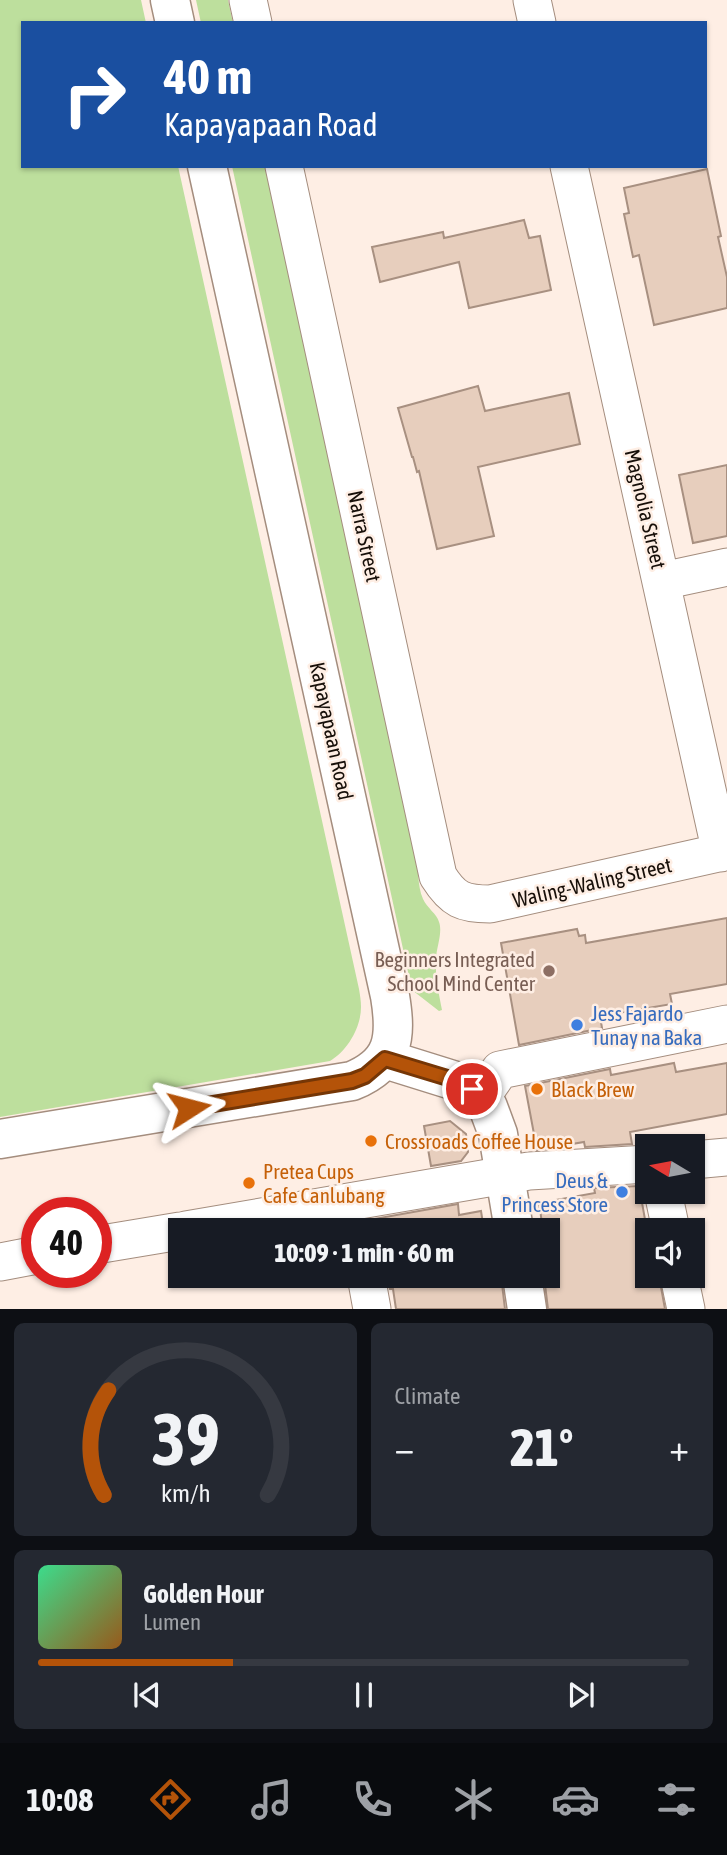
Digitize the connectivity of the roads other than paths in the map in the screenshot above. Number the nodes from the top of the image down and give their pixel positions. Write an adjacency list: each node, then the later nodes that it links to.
1 (170, 0): 4 (street)
2 (248, 0): 5 (street)
3 (532, 0): 6 (street)
4 (175, 21)
5 (253, 21)
6 (537, 21)
7 (207, 168): 15 (street, Kapayapaan Road)
8 (284, 168): 13 (street, Narra Street)
9 (569, 168): 11 (street, Magnolia Street)
10 (727, 567): 11 (street)
11 (662, 581): 12 (street, Magnolia Street)
12 (724, 852): 13 (street, Waling-Waling Street)
13 (458, 899)
14 (727, 1024): 16 (street)
15 (385, 1059): 16 (street); 17 (street)
16 (481, 1097): 21 (street)
17 (0, 1139)
18 (727, 1157): 19 (street)
19 (705, 1159)
20 (635, 1165): 21 (street)
21 (505, 1176): 22 (street); 24 (street)
22 (357, 1216): 23 (street)
23 (333, 1218)
24 (512, 1218)
25 (168, 1233): 26 (street)
26 (112, 1242)
27 (21, 1258): 28 (street)
28 (0, 1262)
29 (368, 1288): 32 (street)
30 (524, 1288): 33 (street)
31 (682, 1288): 34 (street)
32 (372, 1309)
33 (527, 1309)
34 (686, 1309)

